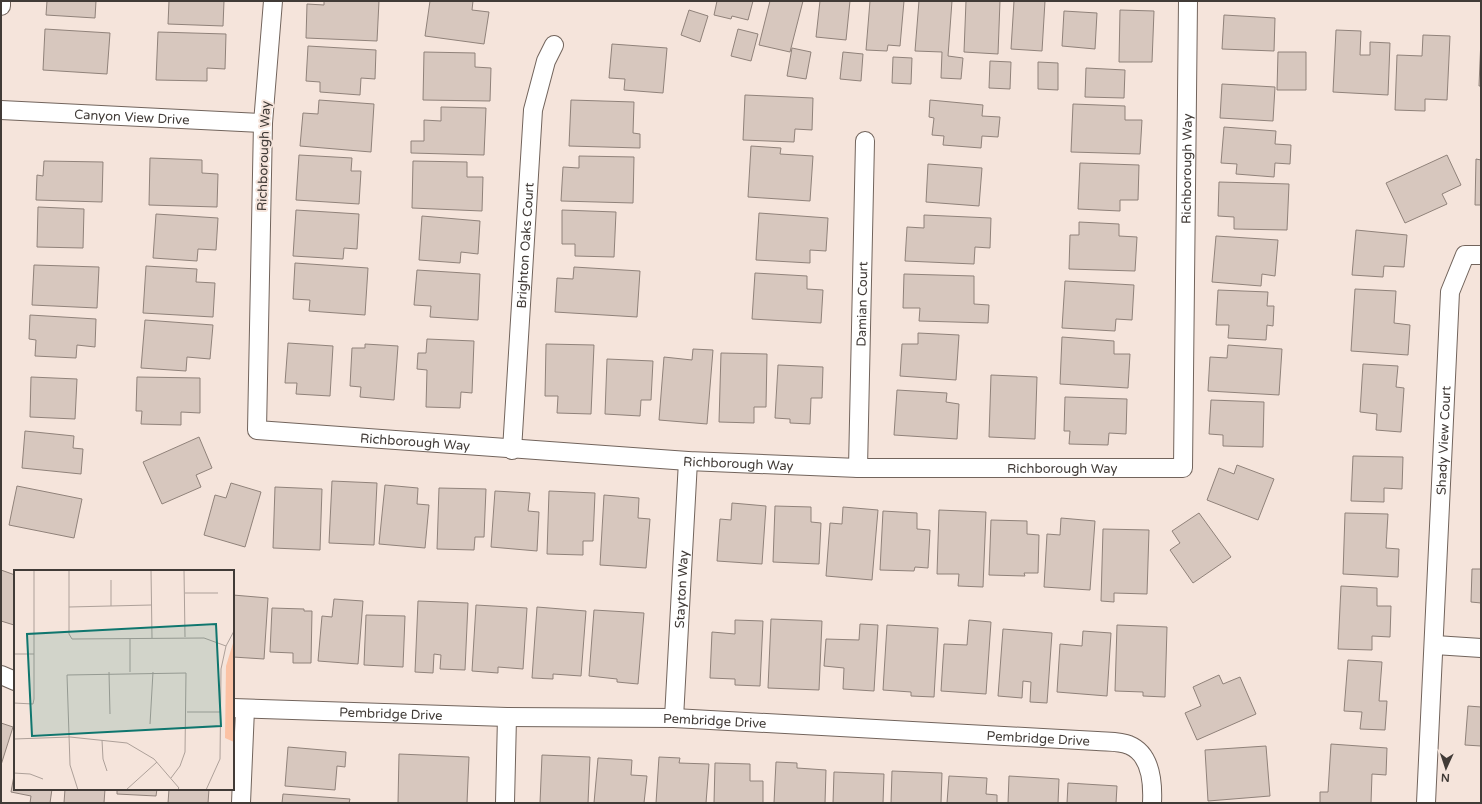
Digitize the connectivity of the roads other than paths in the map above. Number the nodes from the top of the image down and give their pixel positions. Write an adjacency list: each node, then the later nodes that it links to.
1 (1, 1): 4 (street)
2 (273, 1): 7 (street, Richborough Way)
3 (1188, 1): 12 (street, Richborough Way)
4 (1, 6)
5 (554, 45): 10 (street, Brighton Oaks Court)
6 (1, 110): 7 (street, Canyon View Drive)
7 (263, 123): 10 (street, Richborough Way)
8 (865, 141): 12 (street, Damian Court)
9 (1481, 255): 13 (street, Shady View Court)
10 (512, 450): 11 (street, Richborough Way)
11 (688, 461): 12 (street, Richborough Way); 19 (street, Stayton Way)
12 (858, 468)
13 (1435, 645): 14 (street); 23 (street)
14 (1481, 648)
15 (1, 675): 16 (street)
16 (14, 680)
17 (239, 708): 18 (street, Pembridge Drive); 20 (street)
18 (507, 717): 19 (street, Pembridge Drive); 21 (street)
19 (674, 718): 22 (street, Pembridge Drive)
20 (241, 803)
21 (505, 803)
22 (1152, 803)
23 (1426, 803)

